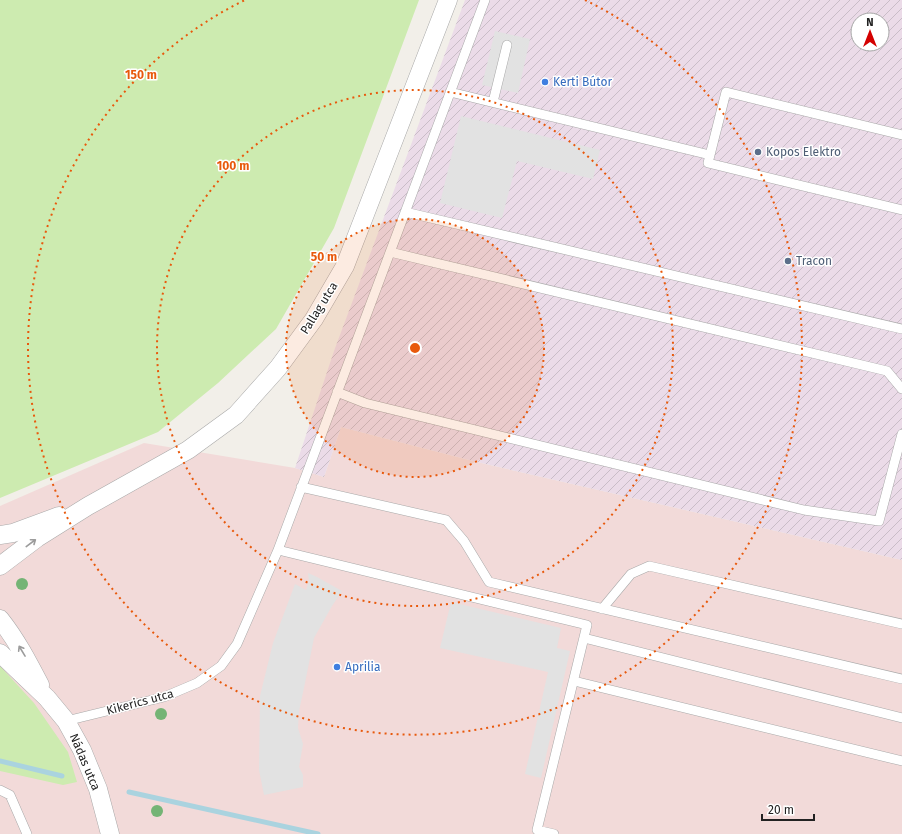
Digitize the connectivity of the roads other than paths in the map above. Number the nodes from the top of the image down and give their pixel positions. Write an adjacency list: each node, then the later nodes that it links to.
1 (448, 0): 16 (street, Pallag utca)
2 (485, 0): 4 (lane)
3 (507, 45): 5 (lane)
4 (450, 92): 5 (lane); 9 (lane)
5 (493, 102): 7 (lane)
6 (902, 135): 7 (lane)
7 (710, 155): 8 (lane)
8 (902, 210)
9 (405, 212): 10 (lane); 11 (lane)
10 (390, 252): 12 (lane); 13 (lane)
11 (902, 329)
12 (902, 389)
13 (337, 392): 14 (lane); 15 (lane)
14 (902, 434)
15 (301, 487): 18 (lane); 20 (lane)
16 (88, 506): 17 (street); 19 (street, one-way to 16)
17 (0, 535)
18 (278, 550): 23 (lane); 29 (lane, Kikerics utca)
19 (0, 566)
20 (602, 608): 22 (lane); 25 (lane)
21 (0, 619): 27 (street, Nádas utca, one-way to 21)
22 (902, 624)
23 (584, 638): 26 (lane); 28 (lane)
24 (0, 653): 27 (street, Nádas utca)
25 (902, 679)
26 (574, 681): 30 (lane); 34 (lane)
27 (46, 698): 29 (street, Nádas utca)
28 (902, 718)
29 (66, 721): 33 (street, Nádas utca)
30 (902, 761)
31 (0, 790): 32 (lane)
32 (26, 834)
33 (110, 834)
34 (554, 834)

